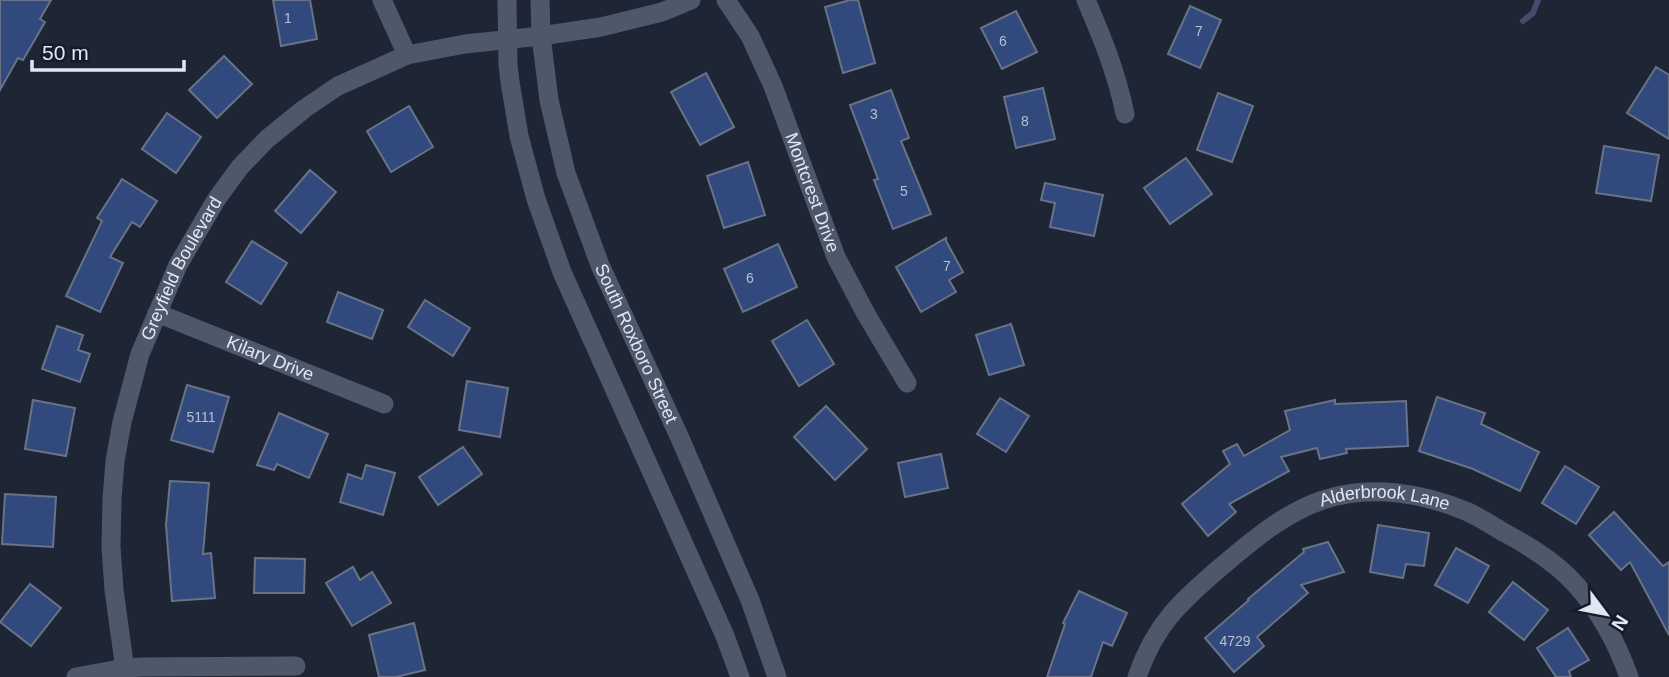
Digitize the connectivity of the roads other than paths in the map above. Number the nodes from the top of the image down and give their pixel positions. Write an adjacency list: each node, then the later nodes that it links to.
1 (382, 0): 9 (street)
2 (507, 0): 8 (street)
3 (540, 0): 7 (street, South Roxboro Street)
4 (691, 0): 7 (street, Greyfield Boulevard)
5 (726, 0): 12 (street, Montcrest Drive)
6 (1088, 0): 10 (street)
7 (541, 36): 8 (street, Greyfield Boulevard); 18 (street, South Roxboro Street)
8 (507, 40): 9 (street, Greyfield Boulevard); 17 (street)
9 (407, 55): 11 (street, Greyfield Boulevard)
10 (1125, 114)
11 (157, 313): 13 (street, Kilary Drive); 15 (street, Greyfield Boulevard)
12 (906, 383)
13 (384, 404)
14 (296, 666): 15 (street)
15 (126, 672): 16 (street)
16 (76, 677)
17 (740, 677)
18 (777, 677)
19 (1137, 677): 20 (street, Alderbrook Lane)
20 (1629, 677)

